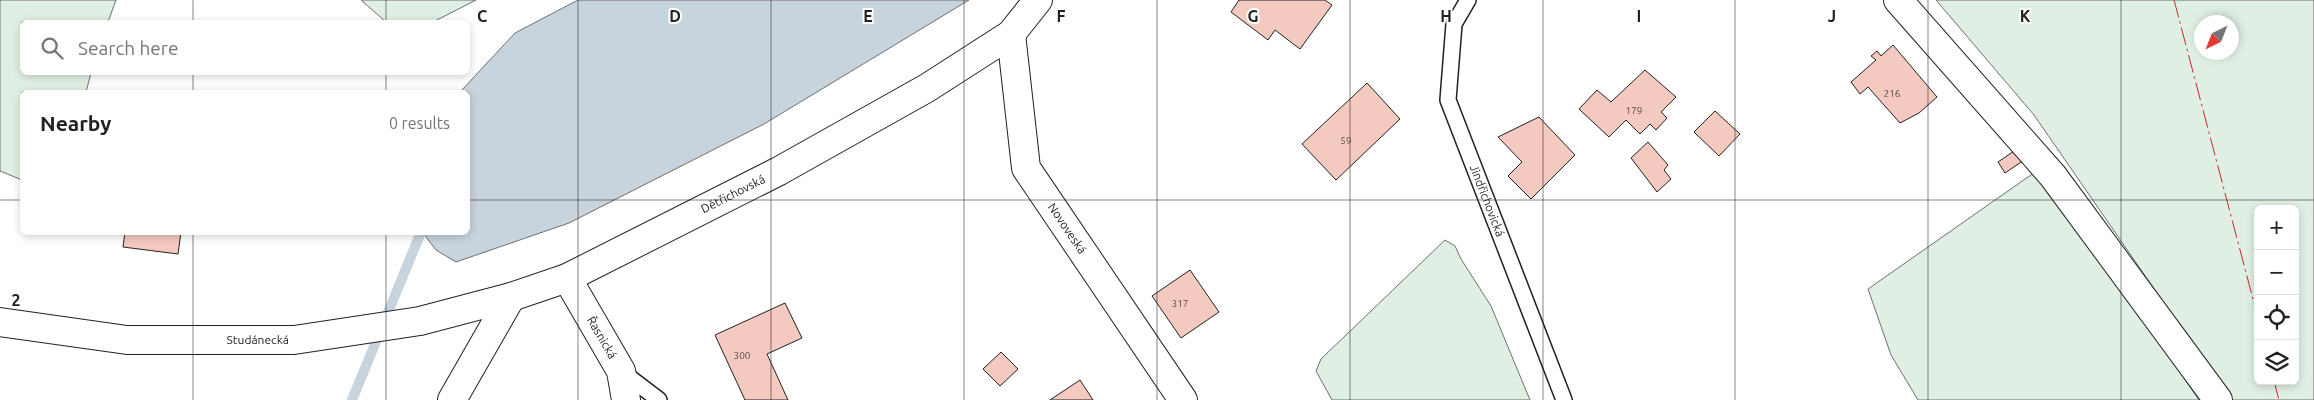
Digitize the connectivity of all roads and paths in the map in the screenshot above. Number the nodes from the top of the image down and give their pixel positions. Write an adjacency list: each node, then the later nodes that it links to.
1 (1038, 0): 4 (street, Dětřichovská)
2 (1468, 0): 13 (lane, Jindřichovická)
3 (1898, 0): 14 (street)
4 (1011, 34): 5 (street, Dětřichovská); 12 (street, Novoveská)
5 (567, 278): 6 (street, Dětřichovská); 8 (street, Řasnická)
6 (511, 297): 7 (street, Studánecká); 9 (street)
7 (0, 322)
8 (621, 371): 10 (street, Řasnická); 11 (lane)
9 (452, 400)
10 (626, 400)
11 (659, 400)
12 (1183, 400)
13 (1564, 400)
14 (2218, 400)

